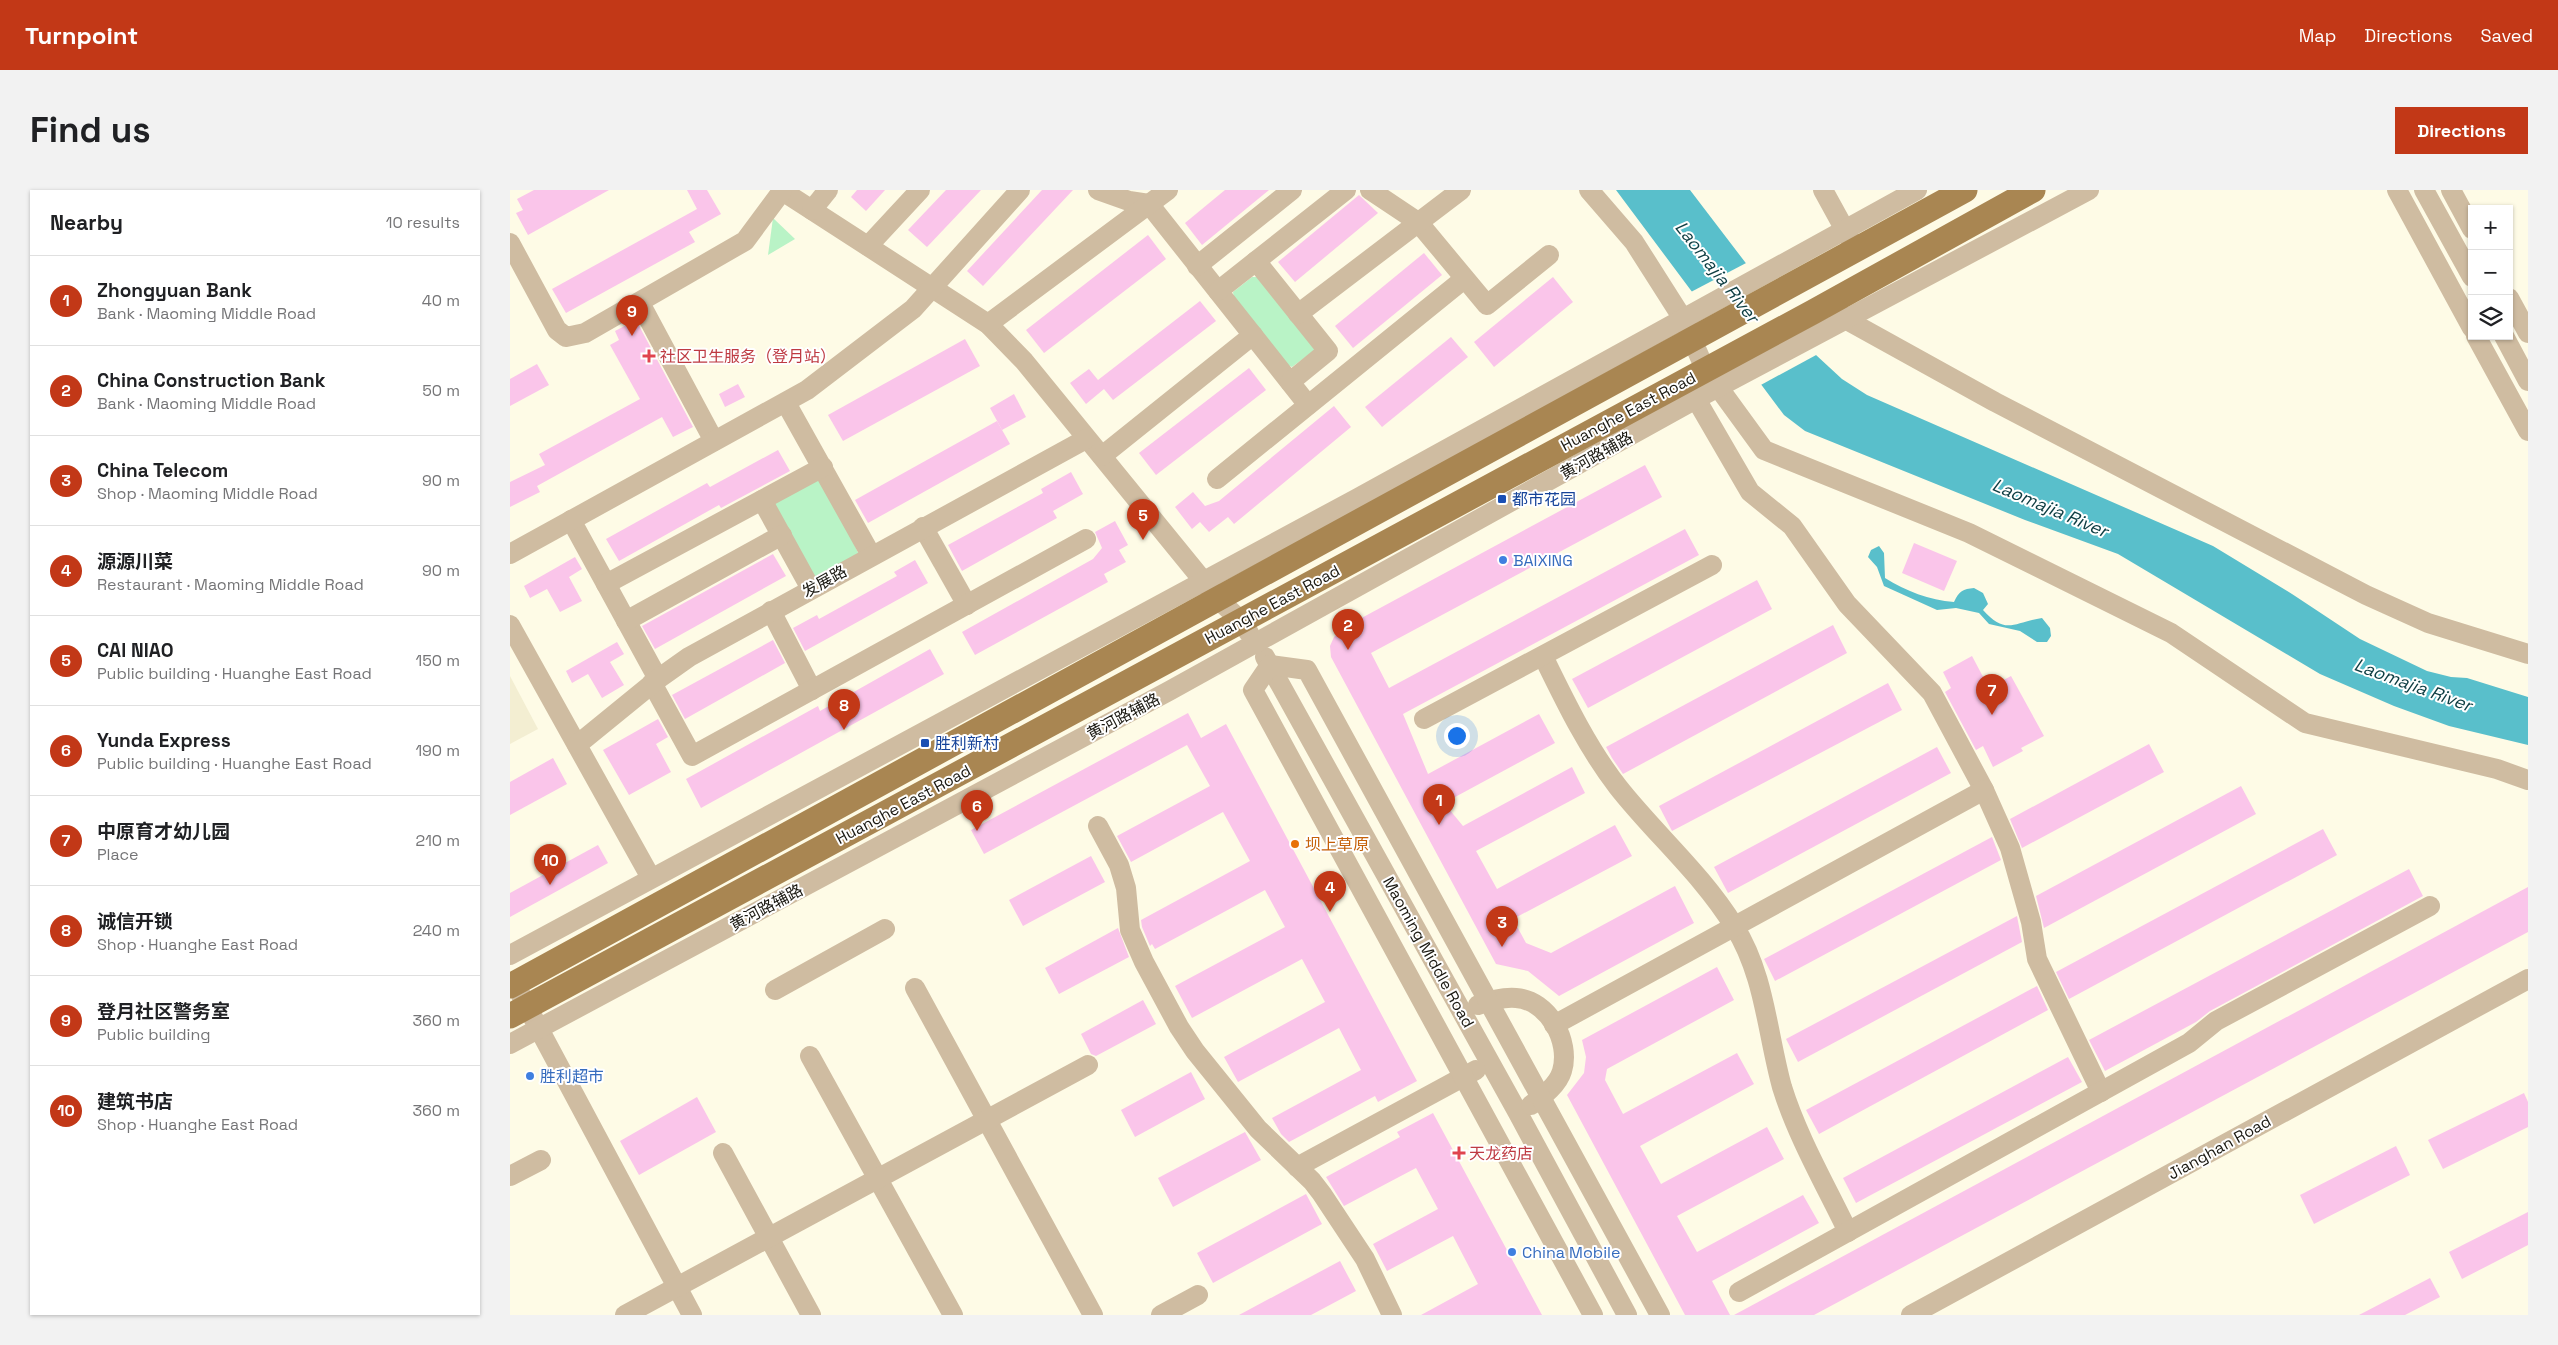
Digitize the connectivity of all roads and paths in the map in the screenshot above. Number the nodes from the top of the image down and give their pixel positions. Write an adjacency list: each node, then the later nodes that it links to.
1 (781, 190): 21 (street, Maoming Middle Road); 34 (street)
2 (828, 190): 21 (street)
3 (920, 190): 26 (street)
4 (1020, 190): 32 (street)
5 (1168, 190): 20 (street)
6 (1292, 190): 29 (street)
7 (1346, 190): 28 (street)
8 (1370, 190): 22 (street)
9 (1461, 190): 22 (street)
10 (1589, 190): 40 (street)
11 (1823, 190): 24 (street)
12 (1917, 190): 24 (street)
13 (1965, 190): 24 (main road, Huanghe East Road)
14 (2033, 190): 37 (main road, Huanghe East Road)
15 (2089, 190): 37 (street)
16 (2397, 190): 38 (street)
17 (2424, 190): 30 (street)
18 (2450, 190): 23 (street)
19 (1101, 191): 20 (street)
20 (1149, 204): 29 (street); 39 (street)
21 (812, 210): 26 (street, Maoming Middle Road)
22 (1418, 222): 31 (street); 36 (street)
23 (2468, 222)
24 (1850, 240): 40 (main road, Huanghe East Road)
25 (511, 246): 34 (street)
26 (868, 246): 32 (street, Maoming Middle Road)
27 (1549, 255): 31 (street)
28 (1256, 261): 33 (street); 36 (street)
29 (1197, 266): 33 (street)
30 (2468, 270)
31 (1464, 278): 50 (street)
32 (933, 287): 39 (street, Maoming Middle Road); 49 (street)
33 (1218, 291): 42 (street)
34 (640, 303): 53 (street)
35 (2513, 305): 41 (street)
36 (1298, 314): 47 (street)
37 (1827, 316): 45 (main road, Huanghe East Road); 74 (street)
38 (2468, 321)
39 (988, 324): 52 (street, Maoming Middle Road)
40 (1693, 326): 45 (street); 67 (main road, Huanghe East Road)
41 (2528, 333)
42 (1253, 335): 47 (street); 54 (street)
43 (2478, 340): 51 (street)
44 (2506, 340): 46 (street)
45 (1719, 374): 48 (street, 黄河路辅路); 71 (main road, Huanghe East Road); 81 (street)
46 (2528, 381)
47 (1290, 382): 50 (street)
48 (1696, 399): 73 (street, 黄河路辅路); 82 (street)
49 (786, 403): 53 (street); 55 (street)
50 (1308, 405): 56 (street)
51 (2528, 431)
52 (1086, 438): 54 (street, Maoming Middle Road); 59 (street, 发展路)
53 (714, 441): 58 (street)
54 (1102, 456): 67 (street, Maoming Middle Road)
55 (823, 468): 57 (street); 63 (street)
56 (1217, 479)
57 (762, 500): 60 (street); 65 (street)
58 (571, 520): 62 (street); 65 (street)
59 (923, 527): 63 (street, 发展路); 68 (street)
60 (782, 535): 66 (street); 70 (street)
61 (1086, 539): 68 (street)
62 (510, 554)
63 (871, 556): 66 (street, 发展路)
64 (1712, 565): 75 (street)
65 (606, 584): 70 (street)
66 (811, 589): 69 (street, 发展路)
67 (1211, 590): 71 (street, Maoming Middle Road); 84 (street); 90 (main road, Huanghe East Road)
68 (967, 605): 78 (street)
69 (771, 611): 77 (street, 发展路); 78 (street)
70 (626, 621): 77 (street)
71 (1241, 621): 73 (street, Maoming Middle Road); 94 (main road, Huanghe East Road)
72 (510, 625): 80 (street)
73 (1256, 644): 76 (street, Maoming Middle Road); 97 (street, 黄河路辅路)
74 (2528, 654)
75 (1543, 656): 79 (street); 86 (street)
76 (1270, 664): 93 (street); 95 (street, Maoming Middle Road); 102 (street)
77 (655, 681): 78 (street); 80 (street, 发展路)
78 (812, 690)
79 (1424, 719)
80 (577, 746): 84 (street)
81 (2528, 780)
82 (1984, 790): 86 (street); 103 (street)
83 (1098, 826): 109 (street)
84 (651, 878): 88 (street)
85 (2430, 906): 103 (street)
86 (1734, 926): 96 (street); 112 (street)
87 (885, 929): 92 (street)
88 (510, 955)
89 (2528, 979): 127 (street, Jianghan Road)
90 (513, 985): 94 (street)
91 (915, 988): 106 (street)
92 (775, 990)
93 (1489, 1002): 95 (street); 96 (street); 104 (street)
94 (519, 1011): 97 (street)
95 (1462, 1011): 100 (street, Maoming Middle Road)
96 (1554, 1025): 104 (street)
97 (539, 1028): 98 (street, 黄河路辅路); 114 (street)
98 (510, 1044)
99 (810, 1056): 111 (street)
100 (1490, 1062): 102 (street); 105 (street, Maoming Middle Road)
101 (1088, 1065): 106 (street)
102 (1463, 1076): 109 (street); 124 (street)
103 (2101, 1092): 112 (street)
104 (1541, 1098): 105 (street); 126 (street)
105 (1518, 1113): 125 (street, Maoming Middle Road)
106 (987, 1120): 111 (street); 121 (street)
107 (723, 1153): 113 (street)
108 (541, 1160): 110 (street)
109 (1297, 1167): 123 (street)
110 (510, 1176)
111 (878, 1179): 113 (street); 120 (street)
112 (1848, 1232): 115 (street)
113 (769, 1238): 114 (street); 119 (street)
114 (678, 1287): 117 (street); 118 (street)
115 (1739, 1292)
116 (1198, 1295): 122 (street)
117 (625, 1315)
118 (692, 1315)
119 (811, 1315)
120 (953, 1315)
121 (1093, 1315)
122 (1160, 1315)
123 (1392, 1315)
124 (1593, 1315)
125 (1627, 1315)
126 (1660, 1315)
127 (1911, 1315)

